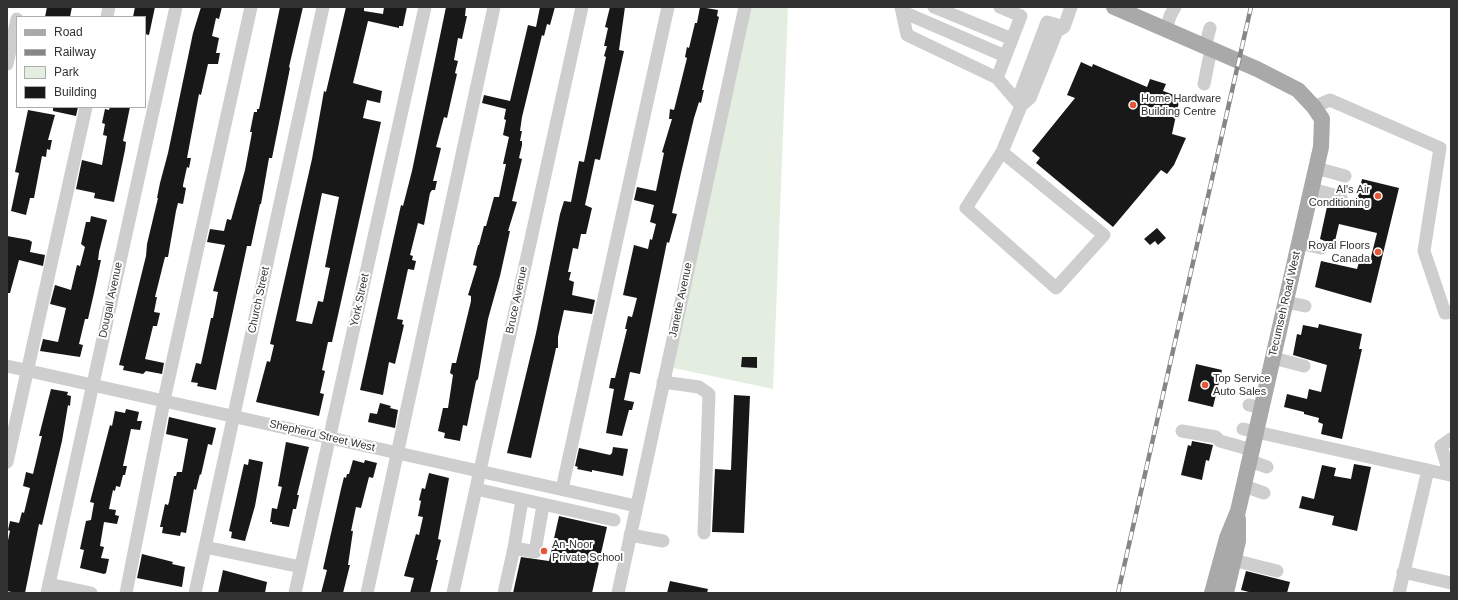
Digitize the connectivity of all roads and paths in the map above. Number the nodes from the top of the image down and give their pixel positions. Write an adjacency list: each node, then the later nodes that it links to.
1 (176, 7): 43 (street, Dougall Avenue)
2 (251, 7): 44 (street)
3 (323, 7): 45 (street, Church Street)
4 (425, 7): 48 (street, York Street)
5 (494, 7): 50 (street)
6 (582, 7): 55 (street, Bruce Avenue)
7 (668, 7): 58 (street)
8 (745, 7): 42 (street, Janette Avenue)
9 (934, 7): 19 (street)
10 (1000, 7): 19 (street)
11 (1071, 7): 25 (street)
12 (1114, 7): 15 (main road, Tecumseh Road West)
13 (1175, 7): 18 (street)
14 (902, 10): 21 (street); 23 (street)
15 (1141, 13): 18 (main road, Tecumseh Road West)
16 (16, 23): 22 (street)
17 (1210, 28): 20 (street)
18 (1166, 30): 20 (main road, Tecumseh Road West)
19 (1012, 39): 21 (street)
20 (1208, 48): 24 (street); 26 (main road, Tecumseh Road West)
21 (1005, 56): 23 (street)
22 (7, 64)
23 (997, 78): 25 (street)
24 (1204, 84)
25 (1021, 106): 28 (street)
26 (1314, 107): 29 (main road, Tecumseh Road West); 37 (street)
27 (86, 108): 41 (street)
28 (1002, 152): 28 (street)
29 (1316, 168): 30 (street); 31 (main road, Tecumseh Road West)
30 (1345, 176)
31 (1312, 189): 32 (street); 33 (main road, Tecumseh Road West)
32 (1341, 197)
33 (1299, 243): 34 (street); 35 (main road, Tecumseh Road West)
34 (1320, 248)
35 (1286, 302): 36 (street); 38 (main road, Tecumseh Road West)
36 (1304, 306)
37 (1451, 312)
38 (1273, 358): 40 (street); 46 (main road, Tecumseh Road West)
39 (7, 366): 41 (street, Shepherd Street West)
40 (1304, 366)
41 (27, 370): 43 (street, Shepherd Street West); 52 (street)
42 (663, 382): 62 (street, Janette Avenue); 65 (street)
43 (93, 385): 44 (street, Shepherd Street West); 75 (street, Dougall Avenue)
44 (164, 401): 45 (street, Shepherd Street West); 77 (street)
45 (234, 417): 48 (street, Shepherd Street West); 68 (street, Church Street)
46 (1250, 429): 51 (main road, Tecumseh Road West); 54 (street)
47 (1182, 432): 51 (street)
48 (329, 438): 50 (street, Shepherd Street West); 71 (street, York Street)
49 (1451, 439): 54 (street)
50 (398, 453): 55 (street, Shepherd Street West); 80 (street)
51 (1251, 455): 53 (street); 56 (main road, Tecumseh Road West)
52 (7, 462)
53 (1267, 467)
54 (1428, 470): 73 (street)
55 (480, 471): 57 (street, Bruce Avenue); 58 (street, Shepherd Street West)
56 (1244, 486): 59 (street); 63 (main road, Tecumseh Road West)
57 (476, 489): 60 (street); 81 (street, Bruce Avenue)
58 (560, 489): 61 (street); 62 (street, Shepherd Street West)
59 (1264, 493)
60 (522, 500): 61 (street); 69 (street)
61 (549, 506): 64 (street); 69 (street)
62 (636, 506): 66 (street, Janette Avenue)
63 (1238, 511): 70 (main road, Tecumseh Road West); 84 (main road, Tecumseh Road West)
64 (614, 520)
65 (704, 533)
66 (630, 535): 67 (street); 83 (street, Janette Avenue)
67 (663, 541)
68 (205, 547): 71 (street); 78 (street, Church Street)
69 (514, 548): 82 (street)
70 (1233, 560): 72 (street); 85 (main road, Tecumseh Road West)
71 (301, 567): 79 (street, York Street)
72 (1276, 572)
73 (1403, 572): 74 (street); 86 (street)
74 (1451, 583)
75 (48, 588): 76 (street)
76 (91, 593)
77 (126, 593)
78 (195, 593)
79 (295, 593)
80 (367, 593)
81 (453, 593)
82 (504, 593)
83 (618, 593)
84 (1212, 593)
85 (1226, 593)
86 (1399, 593)

